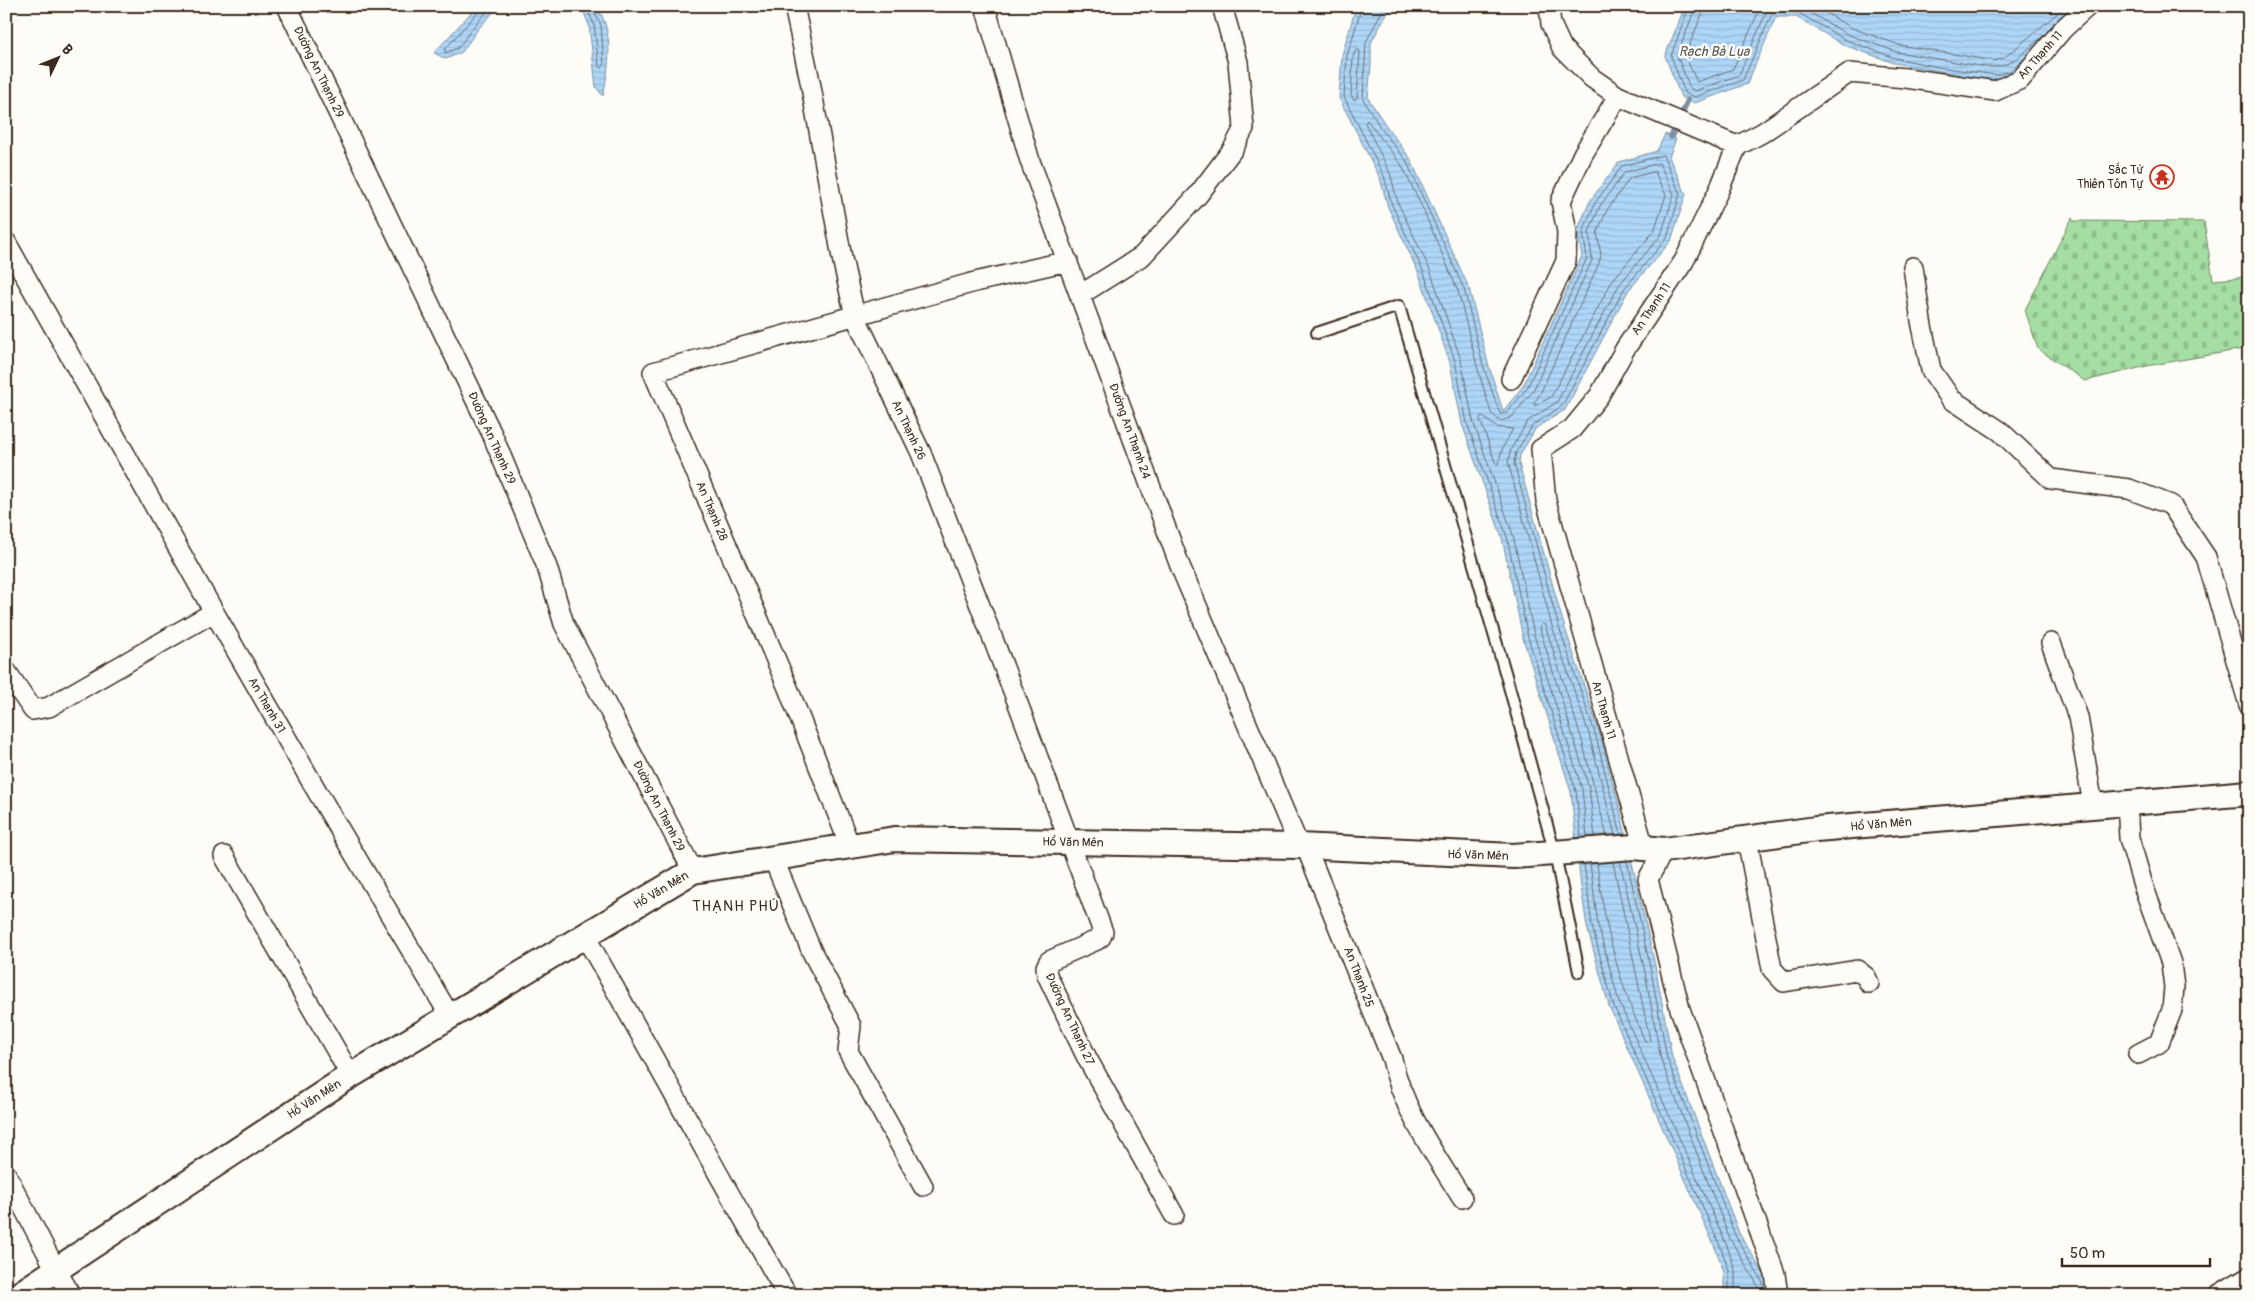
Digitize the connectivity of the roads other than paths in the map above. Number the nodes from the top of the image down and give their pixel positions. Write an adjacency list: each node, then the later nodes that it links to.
1 (287, 6): 31 (street, Đường An Thạnh 29)
2 (794, 6): 13 (street, An Thạnh 26)
3 (985, 6): 10 (street, Đường An Thạnh 24)
4 (1549, 6): 7 (street)
5 (2088, 6): 8 (street, An Thạnh 11)
6 (1226, 8): 12 (street)
7 (1618, 96): 8 (street); 15 (street)
8 (1737, 146): 27 (street, An Thạnh 11)
9 (6, 242): 16 (street, An Thạnh 31)
10 (1068, 261): 12 (street, Đường An Thạnh 24); 13 (street)
11 (1913, 267): 19 (street)
12 (1080, 295): 26 (street, Đường An Thạnh 24)
13 (855, 316): 24 (street, An Thạnh 26); 25 (street, An Thạnh 28)
14 (1317, 334): 28 (lane)
15 (1511, 379)
16 (214, 612): 18 (street); 35 (street, An Thạnh 31)
17 (2051, 643): 22 (street)
18 (6, 671)
19 (2249, 705)
20 (2249, 793): 21 (street, Hồ Văn Mên)
21 (2127, 803): 22 (street, Hồ Văn Mên); 36 (street)
22 (2093, 805): 23 (street, Hồ Văn Mên)
23 (1747, 839): 27 (street, Hồ Văn Mên); 34 (street)
24 (1070, 842): 25 (street, Hồ Văn Mên); 26 (street, Hồ Văn Mên); 41 (street, Đường An Thạnh 27)
25 (850, 846): 30 (street, Hồ Văn Mên)
26 (1303, 847): 28 (street, Hồ Văn Mên); 40 (street, An Thạnh 25)
27 (1647, 848): 28 (street, Hồ Văn Mên); 47 (street)
28 (1562, 853): 33 (lane)
29 (224, 856): 37 (street)
30 (773, 858): 31 (street, Hồ Văn Mên); 39 (street)
31 (693, 871): 32 (street, Hồ Văn Mên)
32 (585, 936): 35 (street, Hồ Văn Mên); 46 (street)
33 (1579, 972)
34 (1869, 983)
35 (450, 1016): 37 (street, Hồ Văn Mên)
36 (2138, 1054)
37 (351, 1076): 42 (street, Hồ Văn Mên)
38 (6, 1174): 42 (street)
39 (923, 1186)
40 (1462, 1198)
41 (1174, 1215)
42 (56, 1270): 44 (street, Hồ Văn Mên); 45 (street)
43 (2249, 1276): 48 (street)
44 (18, 1295)
45 (71, 1295)
46 (787, 1295)
47 (1778, 1295)
48 (2218, 1295)

